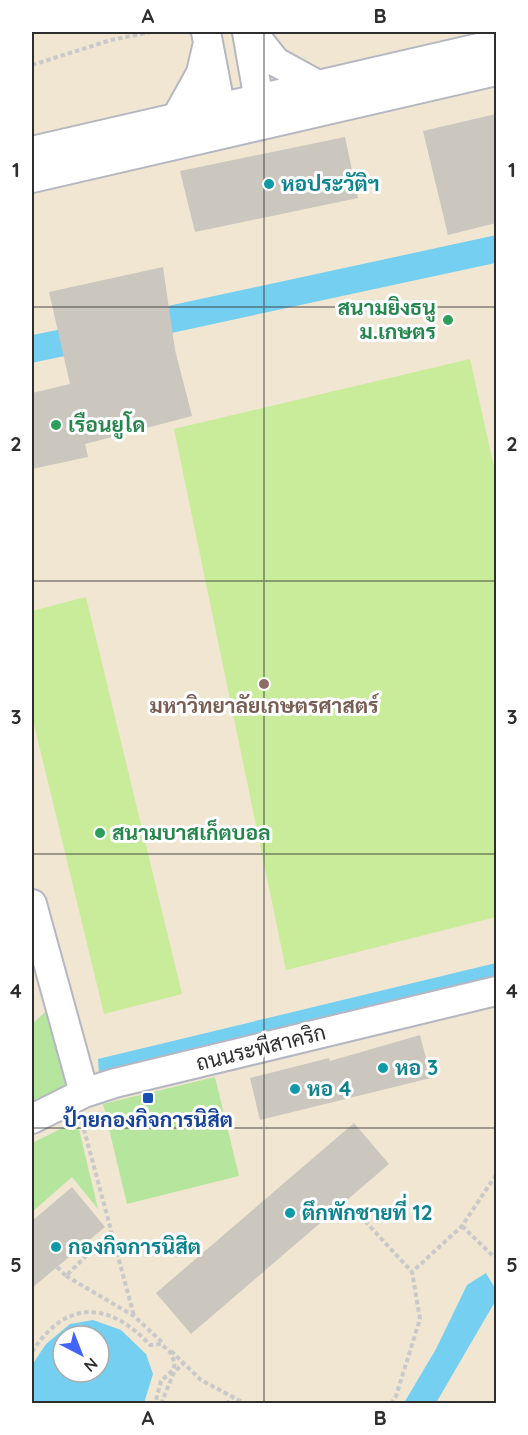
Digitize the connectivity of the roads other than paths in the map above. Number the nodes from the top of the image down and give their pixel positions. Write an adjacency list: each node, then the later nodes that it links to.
1 (247, 32): 7 (lane)
2 (252, 32): 6 (lane)
3 (207, 36): 8 (lane); 9 (lane)
4 (496, 44): 6 (lane)
5 (496, 71): 7 (lane)
6 (318, 85): 7 (lane)
7 (261, 112): 9 (lane)
8 (176, 118): 9 (lane); 10 (lane)
9 (223, 121): 11 (lane)
10 (32, 151)
11 (32, 178)
12 (32, 904): 14 (lane)
13 (496, 991): 14 (lane, ถนนระพีสาคริก)
14 (82, 1103): 15 (lane, ถนนระพีสาคริก)
15 (32, 1119)

